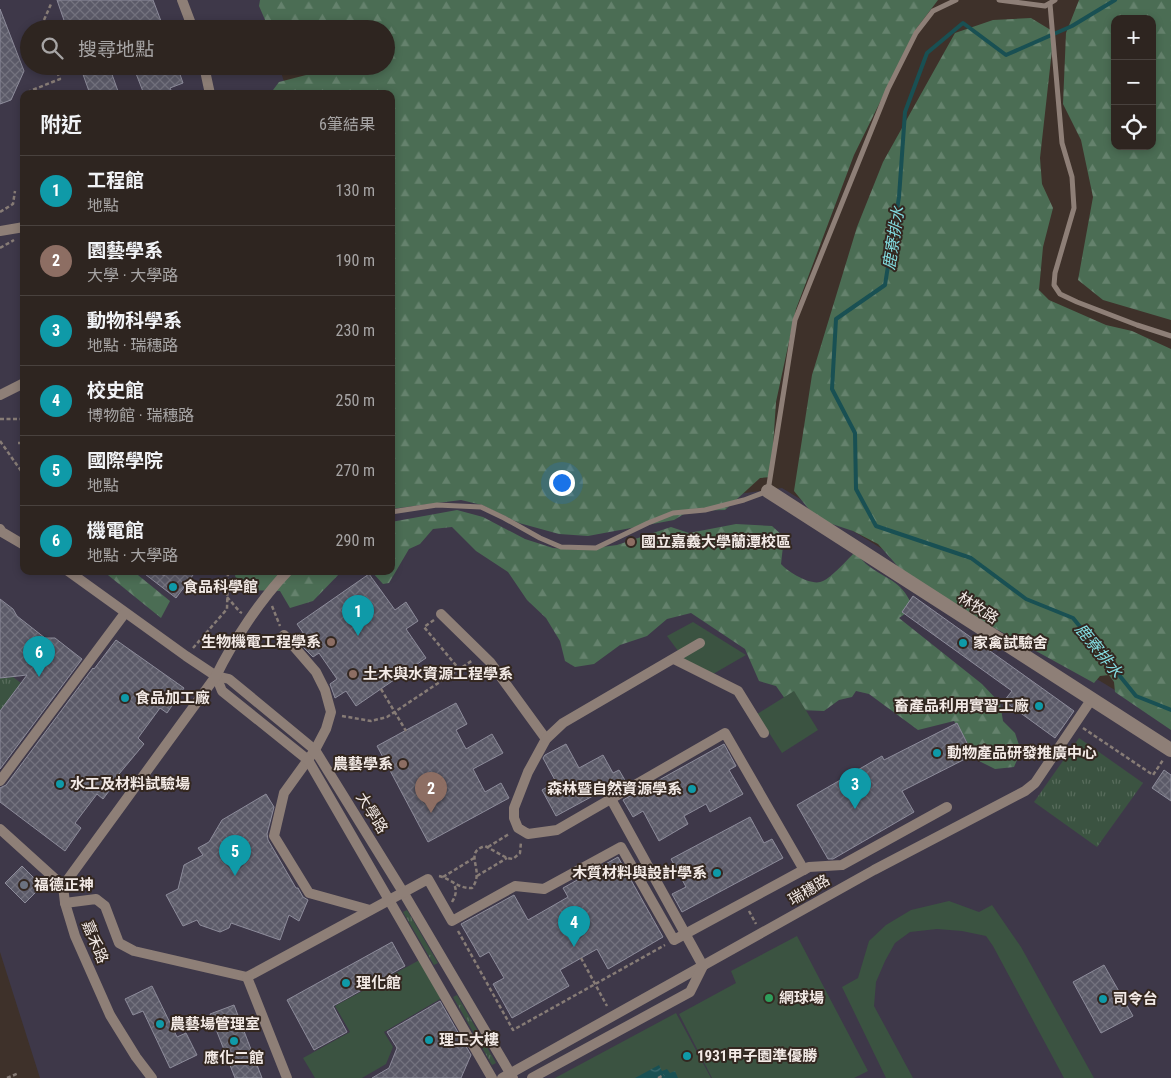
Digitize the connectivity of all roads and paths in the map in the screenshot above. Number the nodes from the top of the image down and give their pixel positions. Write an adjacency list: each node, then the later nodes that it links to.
1 (182, 0): 7 (street)
2 (956, 0): 23 (lane)
3 (999, 0): 4 (lane)
4 (1052, 2): 16 (lane)
5 (51, 4): 6 (path)
6 (44, 20)
7 (190, 20)
8 (58, 75): 10 (path)
9 (206, 75): 11 (street)
10 (32, 90)
11 (209, 90)
12 (15, 190): 13 (path)
13 (0, 212)
14 (20, 228): 15 (street)
15 (0, 231)
16 (1171, 336)
17 (20, 384): 18 (street)
18 (0, 395)
19 (0, 419): 20 (path)
20 (20, 420)
21 (0, 441): 22 (path)
22 (20, 467)
23 (768, 491): 24 (lane); 43 (street, 林牧路)
24 (395, 511)
25 (1, 530): 26 (street)
26 (20, 542)
27 (73, 575): 32 (street, 大學路)
28 (228, 575): 31 (path)
29 (285, 575): 30 (street)
30 (268, 596): 34 (street); 35 (path)
31 (228, 597): 34 (path); 38 (path)
32 (125, 613): 38 (street, 大學路); 53 (street)
33 (441, 614): 37 (street); 40 (path)
34 (253, 615): 41 (street)
35 (284, 635): 44 (street)
36 (700, 643): 39 (street)
37 (482, 654): 40 (path); 49 (street)
38 (186, 656): 41 (street, 大學路)
39 (674, 659): 48 (street); 49 (street)
40 (459, 669): 45 (path)
41 (216, 676): 50 (street, 大學路); 52 (street); 66 (street)
42 (381, 689): 45 (path)
43 (1091, 700): 46 (street, 瑞穗路); 51 (street, 林牧路)
44 (331, 712): 45 (path); 50 (street)
45 (395, 712): 47 (path)
46 (1076, 723): 51 (path); 75 (street, 瑞穗路)
47 (406, 731)
48 (764, 733)
49 (546, 739): 56 (street)
50 (315, 750): 52 (street); 67 (street, 大學路)
51 (1168, 754)
52 (308, 760): 68 (street); 72 (street)
53 (0, 781)
54 (611, 800): 56 (street); 61 (street); 74 (street)
55 (947, 807): 61 (street)
56 (518, 828): 58 (path); 60 (path)
57 (0, 829): 66 (street)
58 (488, 847): 59 (path); 60 (path)
59 (474, 858): 62 (path); 63 (path)
60 (507, 858): 62 (path)
61 (804, 870): 69 (street)
62 (478, 876): 65 (path)
63 (443, 877): 64 (path); 65 (path)
64 (428, 879): 67 (street); 71 (street)
65 (454, 882): 71 (path)
66 (63, 886): 70 (street, 嘉禾路)
67 (403, 892): 68 (street); 84 (street, 大學路)
68 (389, 899): 72 (street); 88 (street)
69 (744, 902): 74 (street); 75 (path)
70 (65, 903): 79 (street); 86 (street, 嘉禾路)
71 (444, 908): 73 (street)
72 (370, 910): 79 (street)
73 (452, 921): 76 (street); 80 (path)
74 (685, 934): 76 (street); 78 (street)
75 (762, 934): 78 (street, 瑞穗路)
76 (674, 940): 80 (path)
77 (581, 958): 80 (path)
78 (703, 966): 81 (street, 瑞穗路); 89 (street)
79 (248, 977): 87 (street)
80 (595, 984): 81 (path)
81 (613, 1016): 84 (street, 瑞穗路)
82 (19, 1073): 85 (path)
83 (664, 1075): 90 (path)
84 (509, 1076)
85 (7, 1078)
86 (152, 1078)
87 (287, 1078)
88 (492, 1078)
89 (532, 1078)
90 (658, 1078)

